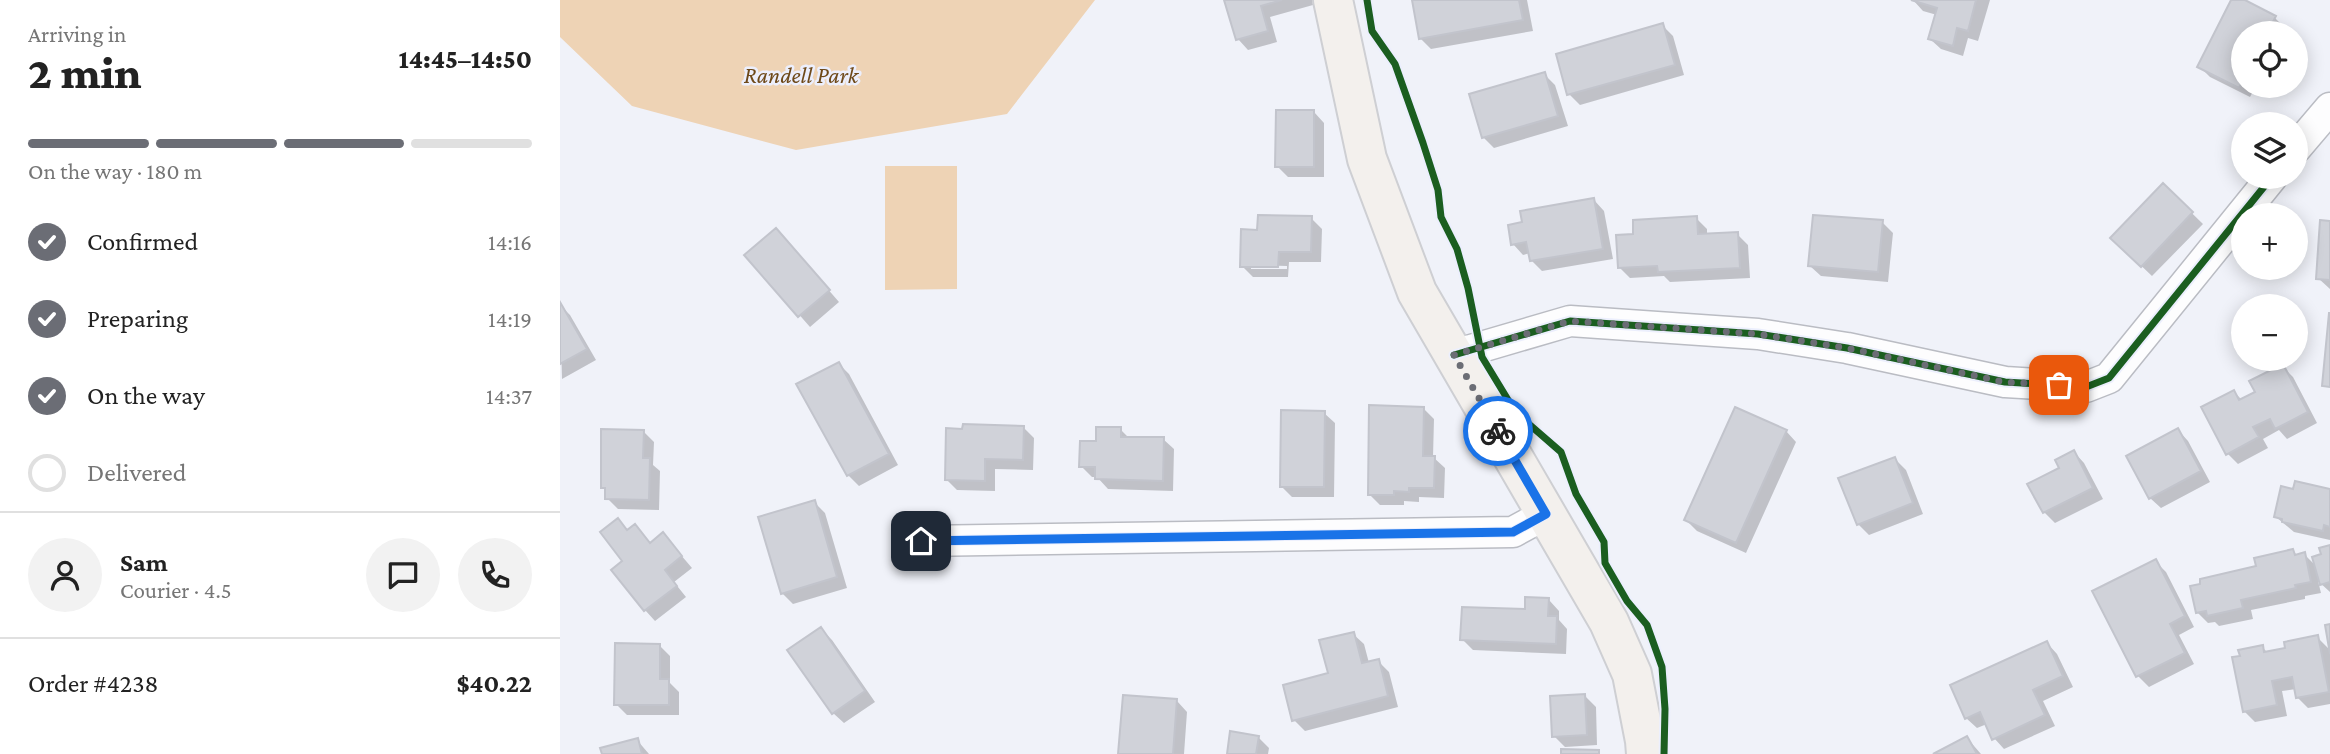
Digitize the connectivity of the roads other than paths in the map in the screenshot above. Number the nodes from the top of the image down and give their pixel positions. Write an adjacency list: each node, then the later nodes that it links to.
1 (1333, 0): 5 (main road)
2 (2330, 108): 3 (street)
3 (2308, 134)
4 (2262, 189): 5 (street)
5 (1454, 355): 6 (main road)
6 (1546, 514): 7 (street); 8 (main road)
7 (921, 541)
8 (1646, 754)

